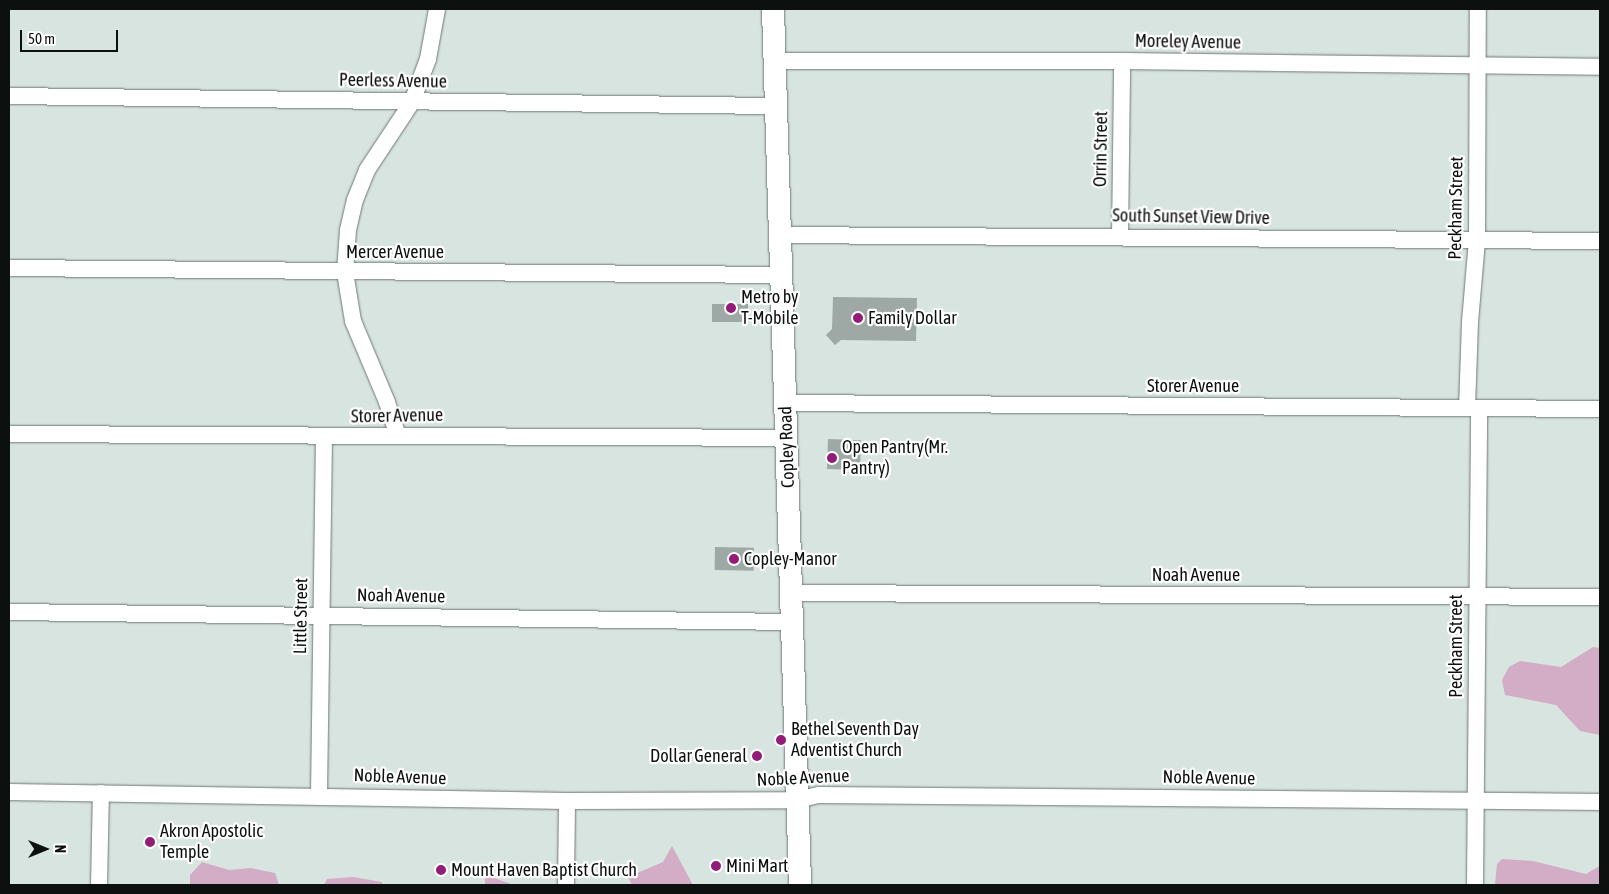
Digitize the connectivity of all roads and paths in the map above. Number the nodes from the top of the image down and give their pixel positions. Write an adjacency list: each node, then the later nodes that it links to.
1 (438, 9): 9 (street)
2 (773, 9): 4 (main road, Copley Road)
3 (1478, 9): 6 (street, Peckham Street)
4 (776, 61): 5 (street, Moreley Avenue); 10 (main road, Copley Road)
5 (1122, 61): 6 (street, Moreley Avenue); 12 (street, Orrin Street)
6 (1478, 65): 7 (street, Moreley Avenue); 13 (street, Peckham Street)
7 (1600, 67)
8 (9, 96): 9 (street, Peerless Avenue)
9 (412, 102): 10 (street, Peerless Avenue); 16 (street)
10 (776, 106): 11 (main road, Copley Road)
11 (780, 234): 12 (street, South Sunset View Drive); 17 (main road, Copley Road)
12 (1120, 236): 13 (street, South Sunset View Drive)
13 (1477, 240): 14 (street, South Sunset View Drive); 19 (street, Peckham Street)
14 (1600, 241)
15 (9, 268): 16 (street, Mercer Avenue)
16 (345, 272): 17 (street, Mercer Avenue); 21 (street)
17 (781, 275): 18 (main road, Copley Road)
18 (785, 404): 19 (street, Storer Avenue); 24 (main road, Copley Road)
19 (1473, 408): 20 (street, Storer Avenue); 26 (street, Peckham Street)
20 (1600, 409)
21 (397, 433): 23 (street, Storer Avenue); 24 (street, Storer Avenue)
22 (9, 434): 23 (street, Storer Avenue)
23 (324, 438): 29 (street, Little Street)
24 (786, 438): 25 (main road, Copley Road)
25 (792, 592): 26 (street, Noah Avenue); 30 (main road, Copley Road)
26 (1477, 596): 27 (street, Noah Avenue); 36 (street, Peckham Street)
27 (1600, 597)
28 (9, 612): 29 (street, Noah Avenue)
29 (321, 615): 30 (street, Noah Avenue); 33 (street, Little Street)
30 (792, 622): 34 (main road, Copley Road)
31 (9, 792): 32 (street, Noble Avenue)
32 (101, 793): 33 (street, Noble Avenue); 38 (street)
33 (319, 795): 35 (street, Noble Avenue)
34 (797, 800): 35 (street, Noble Avenue); 36 (street, Noble Avenue); 40 (main road, Copley Road)
35 (567, 801): 39 (street)
36 (1476, 801): 37 (street, Noble Avenue); 41 (street, Peckham Street)
37 (1600, 802)
38 (99, 885)
39 (566, 885)
40 (800, 885)
41 (1475, 885)

